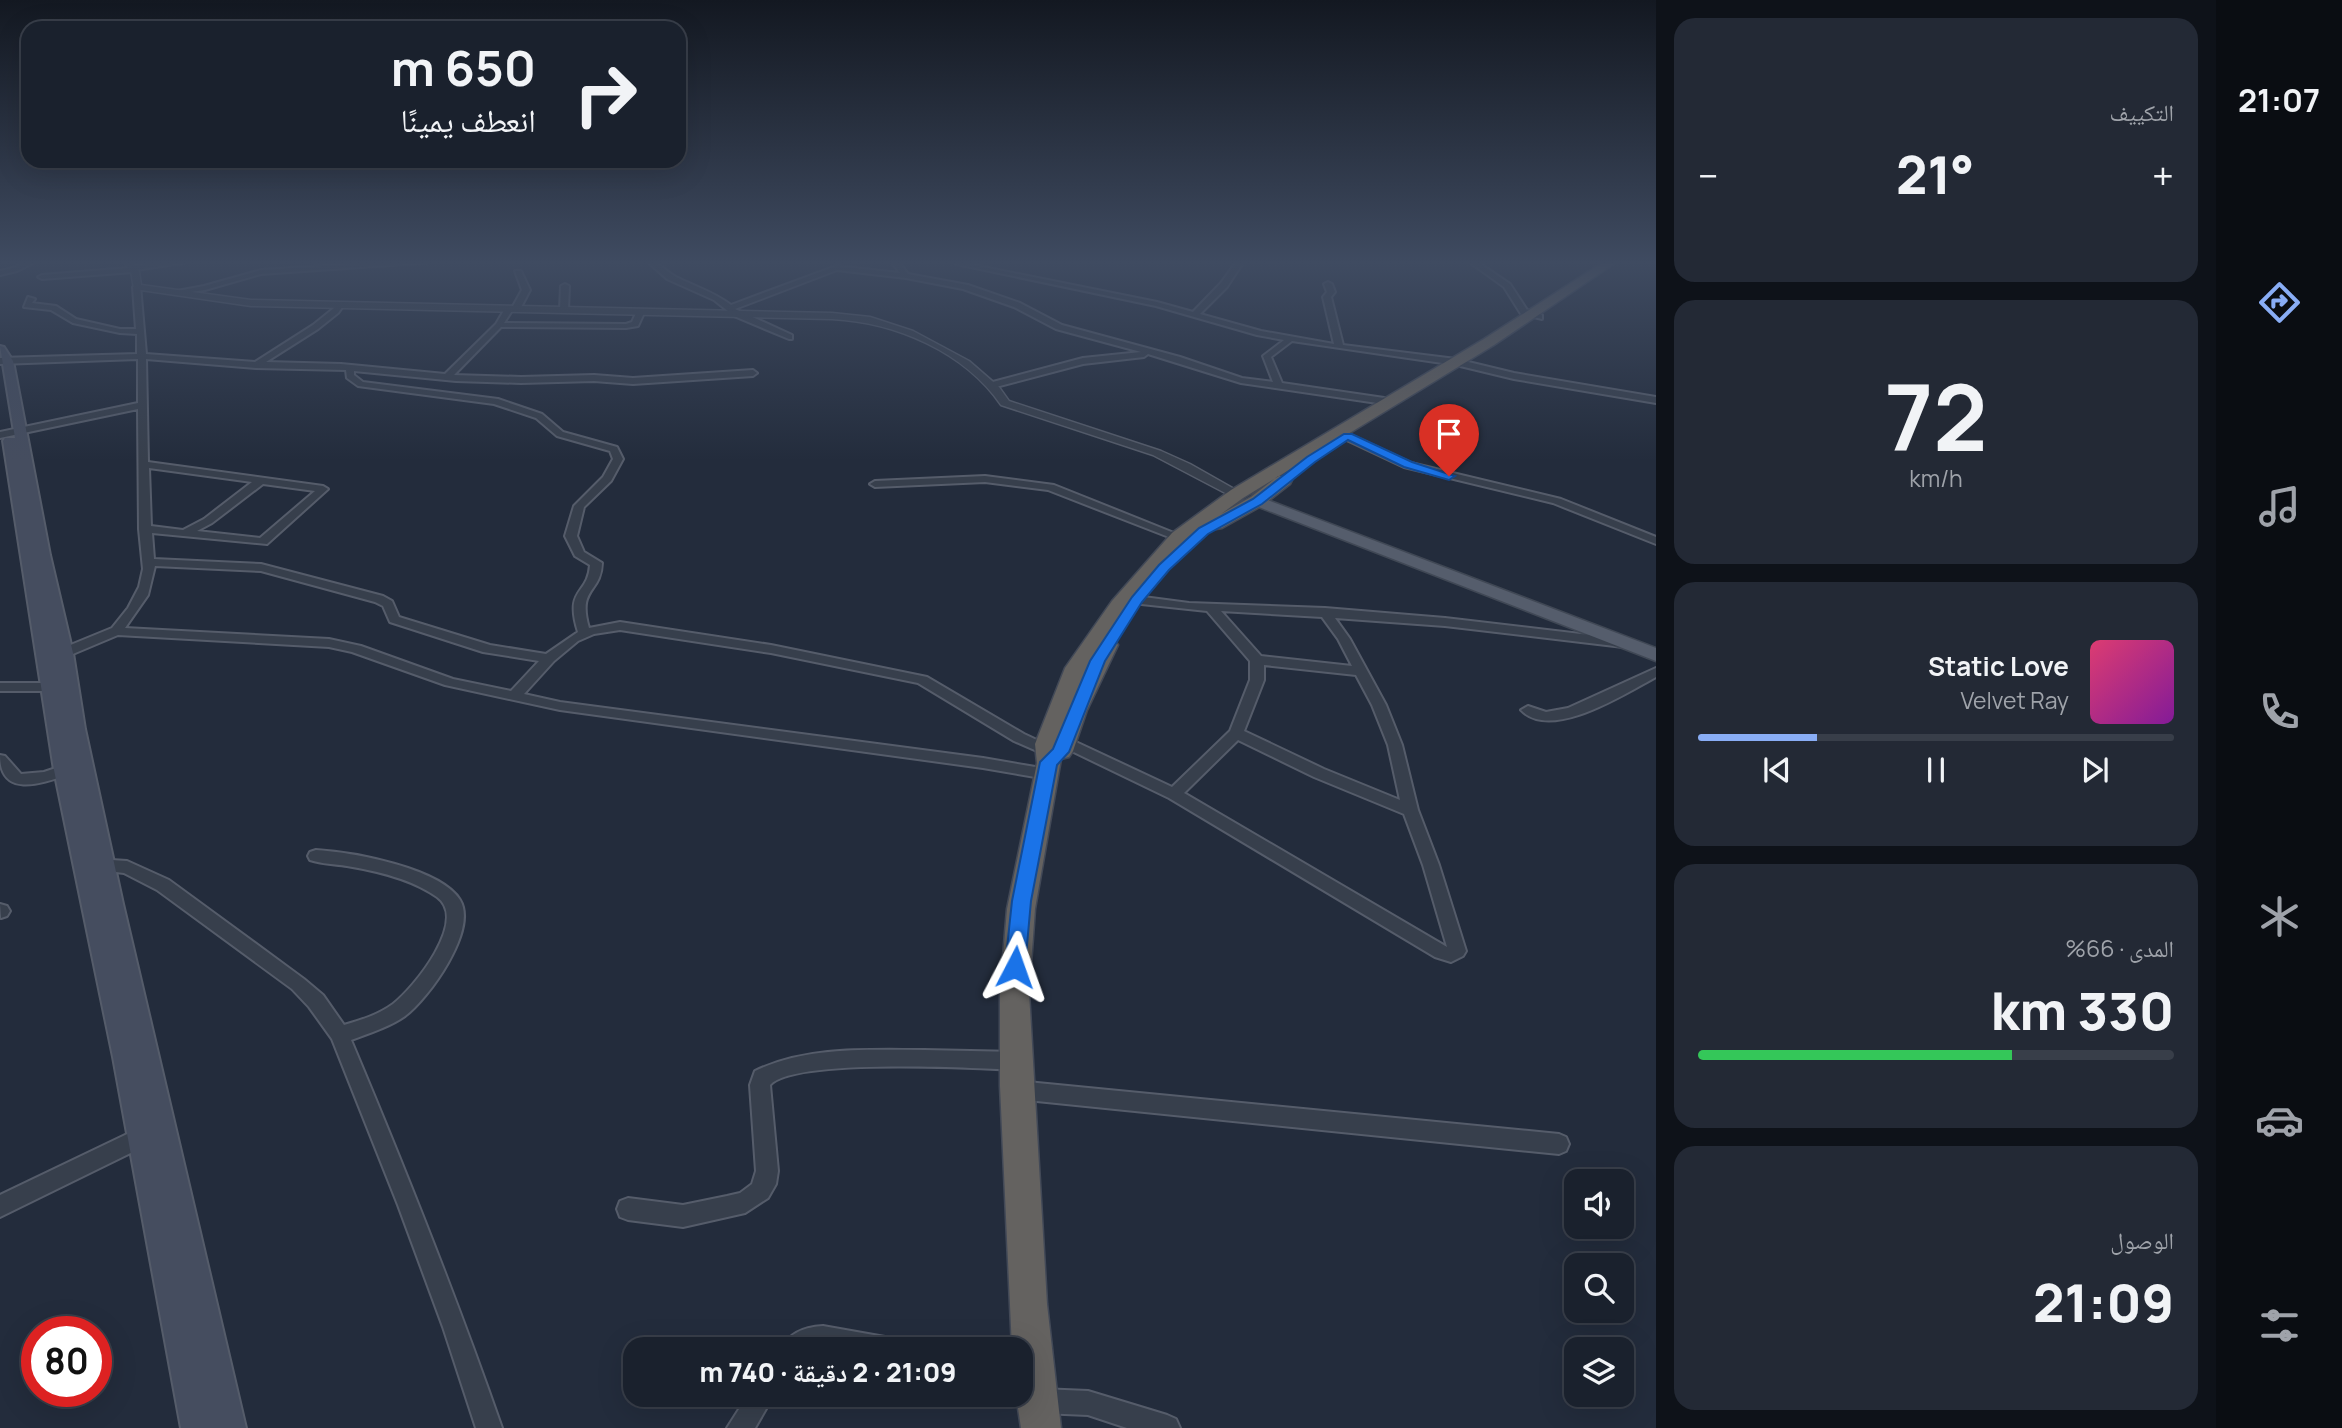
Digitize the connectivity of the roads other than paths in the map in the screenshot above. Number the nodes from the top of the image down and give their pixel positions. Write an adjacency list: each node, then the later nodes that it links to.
1 (105, 328): 11 (street)
2 (139, 328): 11 (street)
3 (315, 328): 19 (street)
4 (496, 328): 22 (street)
5 (768, 328): 12 (street)
6 (890, 328): 24 (street)
7 (1061, 328): 15 (street)
8 (1245, 328): 13 (street)
9 (1335, 328): 14 (street)
10 (1516, 328): 18 (highway)
11 (139, 332): 16 (street)
12 (789, 337)
13 (1290, 340): 14 (street); 25 (street)
14 (1339, 347): 18 (street)
15 (1153, 353): 24 (street); 25 (street)
16 (140, 356): 17 (street); 19 (street); 28 (street)
17 (2, 357): 29 (main road)
18 (1461, 363): 26 (street); 27 (highway); 30 (highway)
19 (256, 365): 20 (street)
20 (350, 368): 22 (street); 45 (street)
21 (753, 373): 22 (street)
22 (447, 377)
23 (0, 385): 29 (main road)
24 (992, 385): 34 (street)
25 (1279, 387): 27 (street)
26 (1656, 400)
27 (1391, 402): 30 (highway)
28 (144, 405): 29 (street); 31 (street)
29 (10, 433): 48 (main road)
30 (1343, 434): 34 (highway); 39 (street)
31 (143, 464): 32 (street); 35 (street)
32 (263, 479): 37 (street); 37 (street)
33 (876, 484): 38 (street)
34 (1248, 497): 36 (highway); 46 (main road)
35 (145, 529): 37 (street); 40 (street)
36 (1199, 529): 38 (highway); 41 (highway)
37 (186, 532)
38 (1178, 537): 58 (highway)
39 (1656, 541)
40 (148, 562): 44 (street); 49 (street)
41 (1136, 600): 42 (street); 58 (highway)
42 (1211, 608): 43 (street); 50 (street)
43 (1325, 612): 46 (street); 51 (street)
44 (116, 631): 48 (street); 55 (street)
45 (584, 632): 49 (street); 58 (street)
46 (1625, 643): 47 (main road)
47 (1656, 655)
48 (55, 656): 54 (main road)
49 (550, 658): 55 (street)
50 (1257, 660): 51 (street); 57 (street)
51 (1360, 671): 62 (street)
52 (1656, 671): 56 (street)
53 (0, 687): 54 (street)
54 (60, 687): 60 (main road)
55 (514, 696): 58 (street)
56 (1528, 710)
57 (1236, 733): 61 (street); 62 (street)
58 (1052, 753): 61 (street); 66 (highway)
59 (0, 760): 60 (street)
60 (73, 767): 64 (main road)
61 (1174, 794): 62 (street)
62 (1410, 810)
63 (316, 856): 65 (street)
64 (95, 865): 65 (street); 67 (main road)
65 (340, 1035): 78 (street)
66 (1017, 1076): 68 (street); 70 (street); 72 (highway)
67 (149, 1133): 69 (street); 71 (main road)
68 (1559, 1144)
69 (0, 1206)
70 (628, 1209)
71 (174, 1245): 76 (main road); 77 (main road)
72 (1025, 1337)
73 (1033, 1391): 75 (highway)
74 (754, 1407): 79 (street)
75 (1039, 1414): 80 (street)
76 (198, 1428)
77 (229, 1428)
78 (489, 1428)
79 (740, 1428)
80 (1167, 1428)

